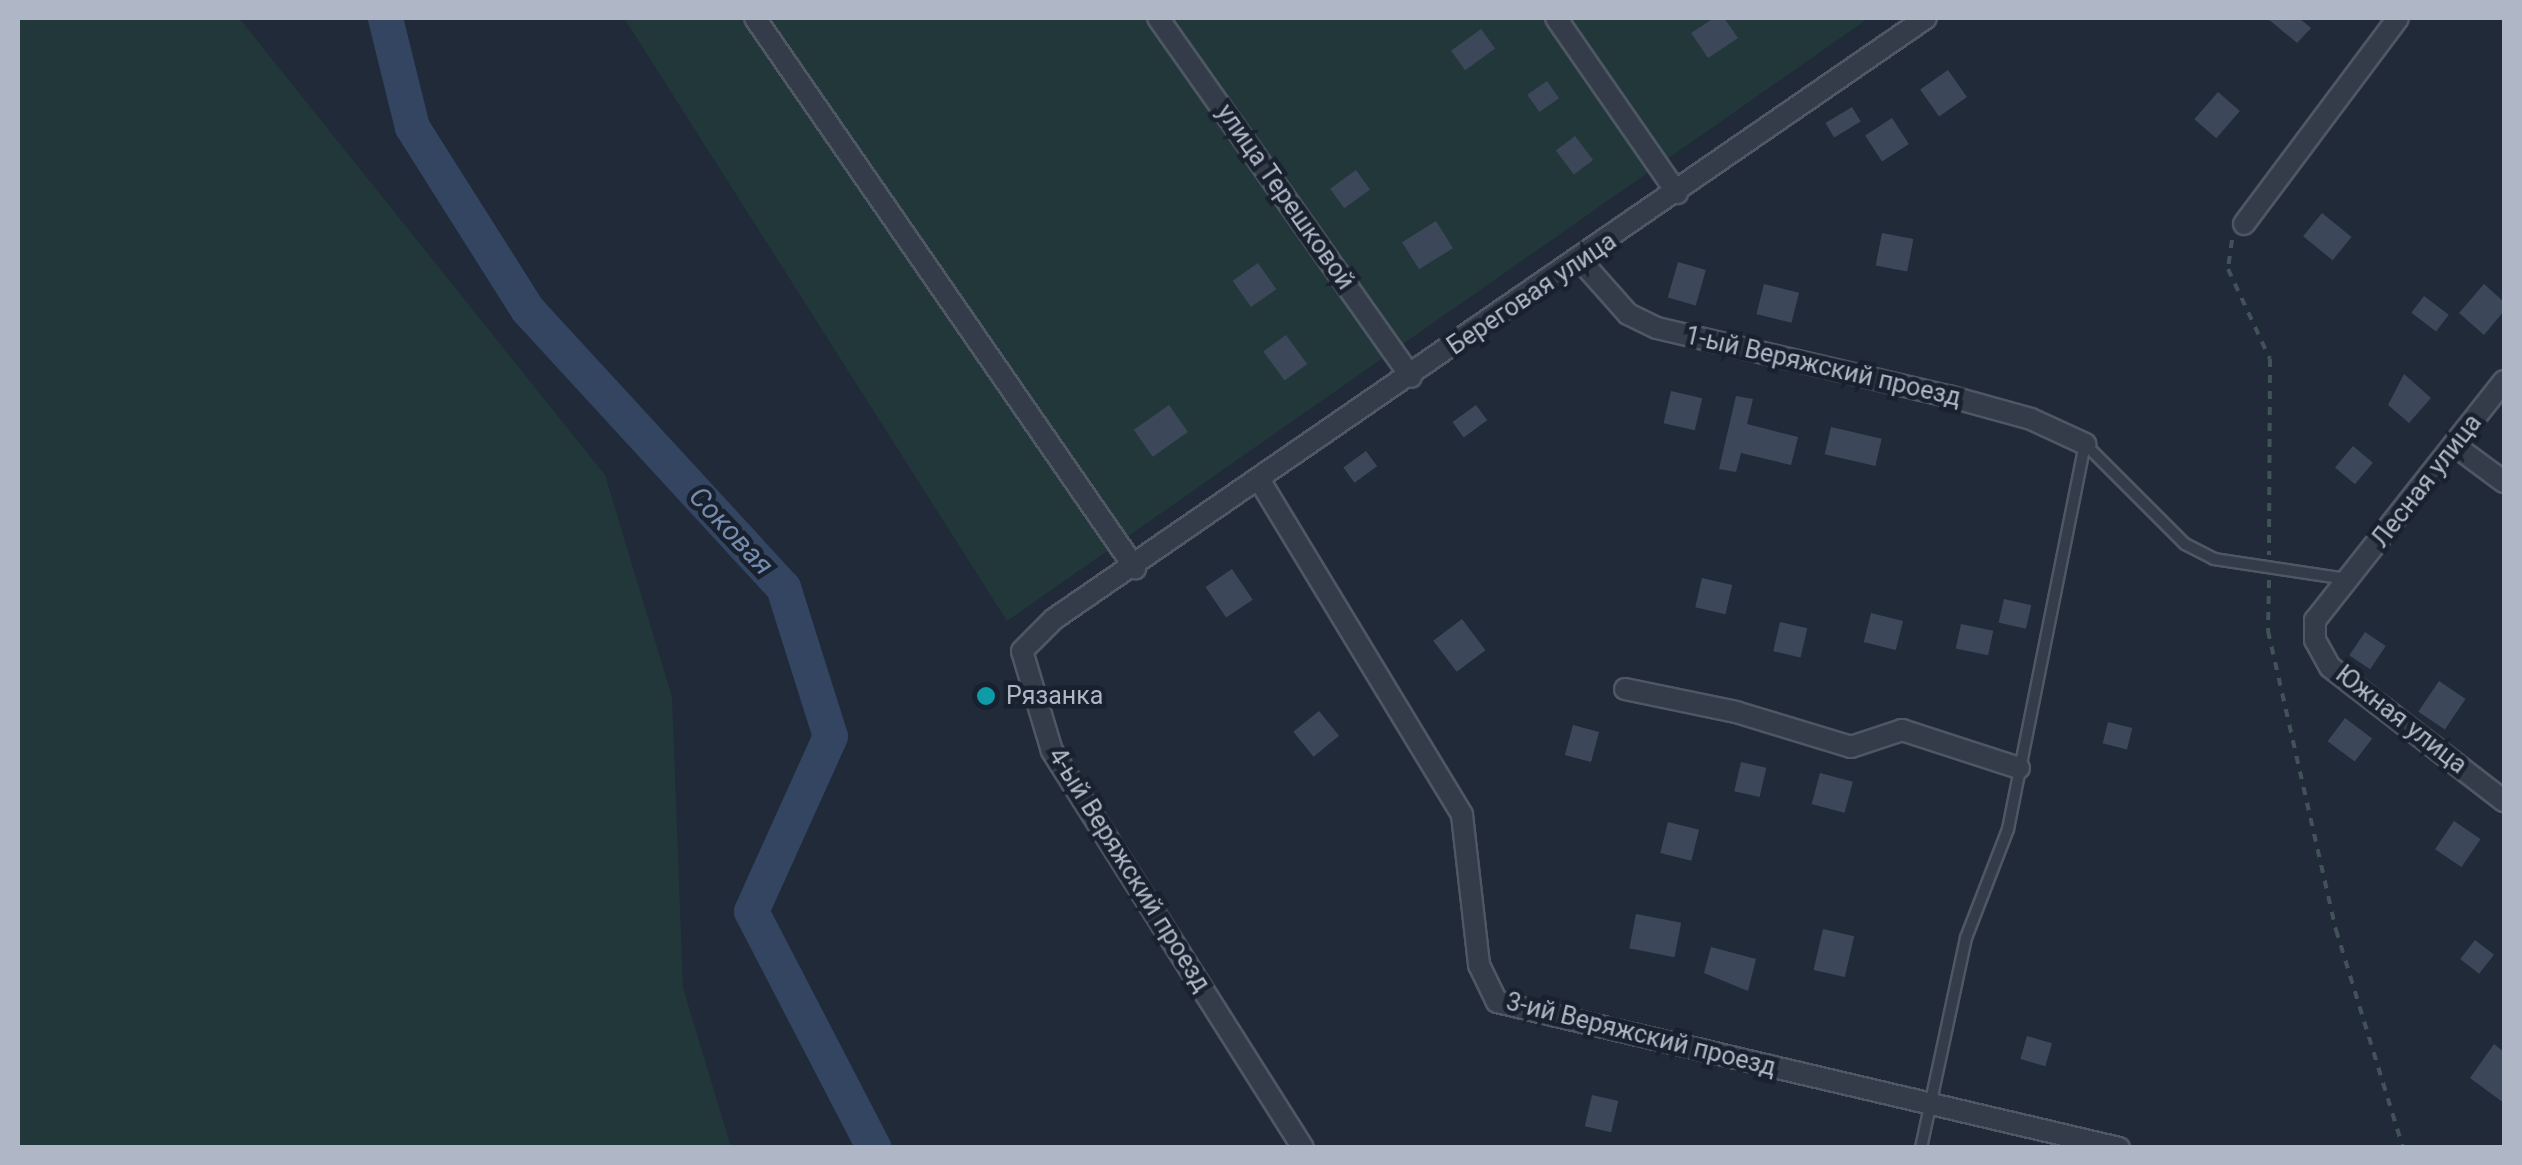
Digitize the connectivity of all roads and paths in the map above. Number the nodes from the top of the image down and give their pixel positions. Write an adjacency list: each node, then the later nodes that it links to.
1 (755, 18): 16 (street)
2 (1158, 18): 9 (street, улица Терешковой)
3 (1556, 18): 6 (street)
4 (1926, 18): 6 (street, Береговая улица)
5 (2398, 18): 7 (street)
6 (1677, 194): 8 (street, Береговая улица)
7 (2244, 224): 15 (path)
8 (1581, 261): 9 (street, Береговая улица); 11 (street, 1-ый Веряжский проезд)
9 (1411, 377): 13 (street, Береговая улица)
10 (2504, 381): 12 (street, Лесная улица)
11 (2086, 444): 15 (lane); 19 (lane)
12 (2454, 445): 14 (street); 17 (street, Лесная улица)
13 (1260, 481): 16 (street, Береговая улица); 21 (street, 3-ий Веряжский проезд)
14 (2504, 482)
15 (2269, 563): 17 (lane); 25 (path)
16 (1135, 568): 22 (street, 4-ый Веряжский проезд)
17 (2348, 579): 20 (street, Южная улица)
18 (1625, 689): 19 (street)
19 (2019, 768): 21 (lane)
20 (2504, 801)
21 (1931, 1102): 23 (lane); 24 (street, 3-ий Веряжский проезд)
22 (1303, 1148)
23 (1921, 1148)
24 (2119, 1148)
25 (2402, 1148)

